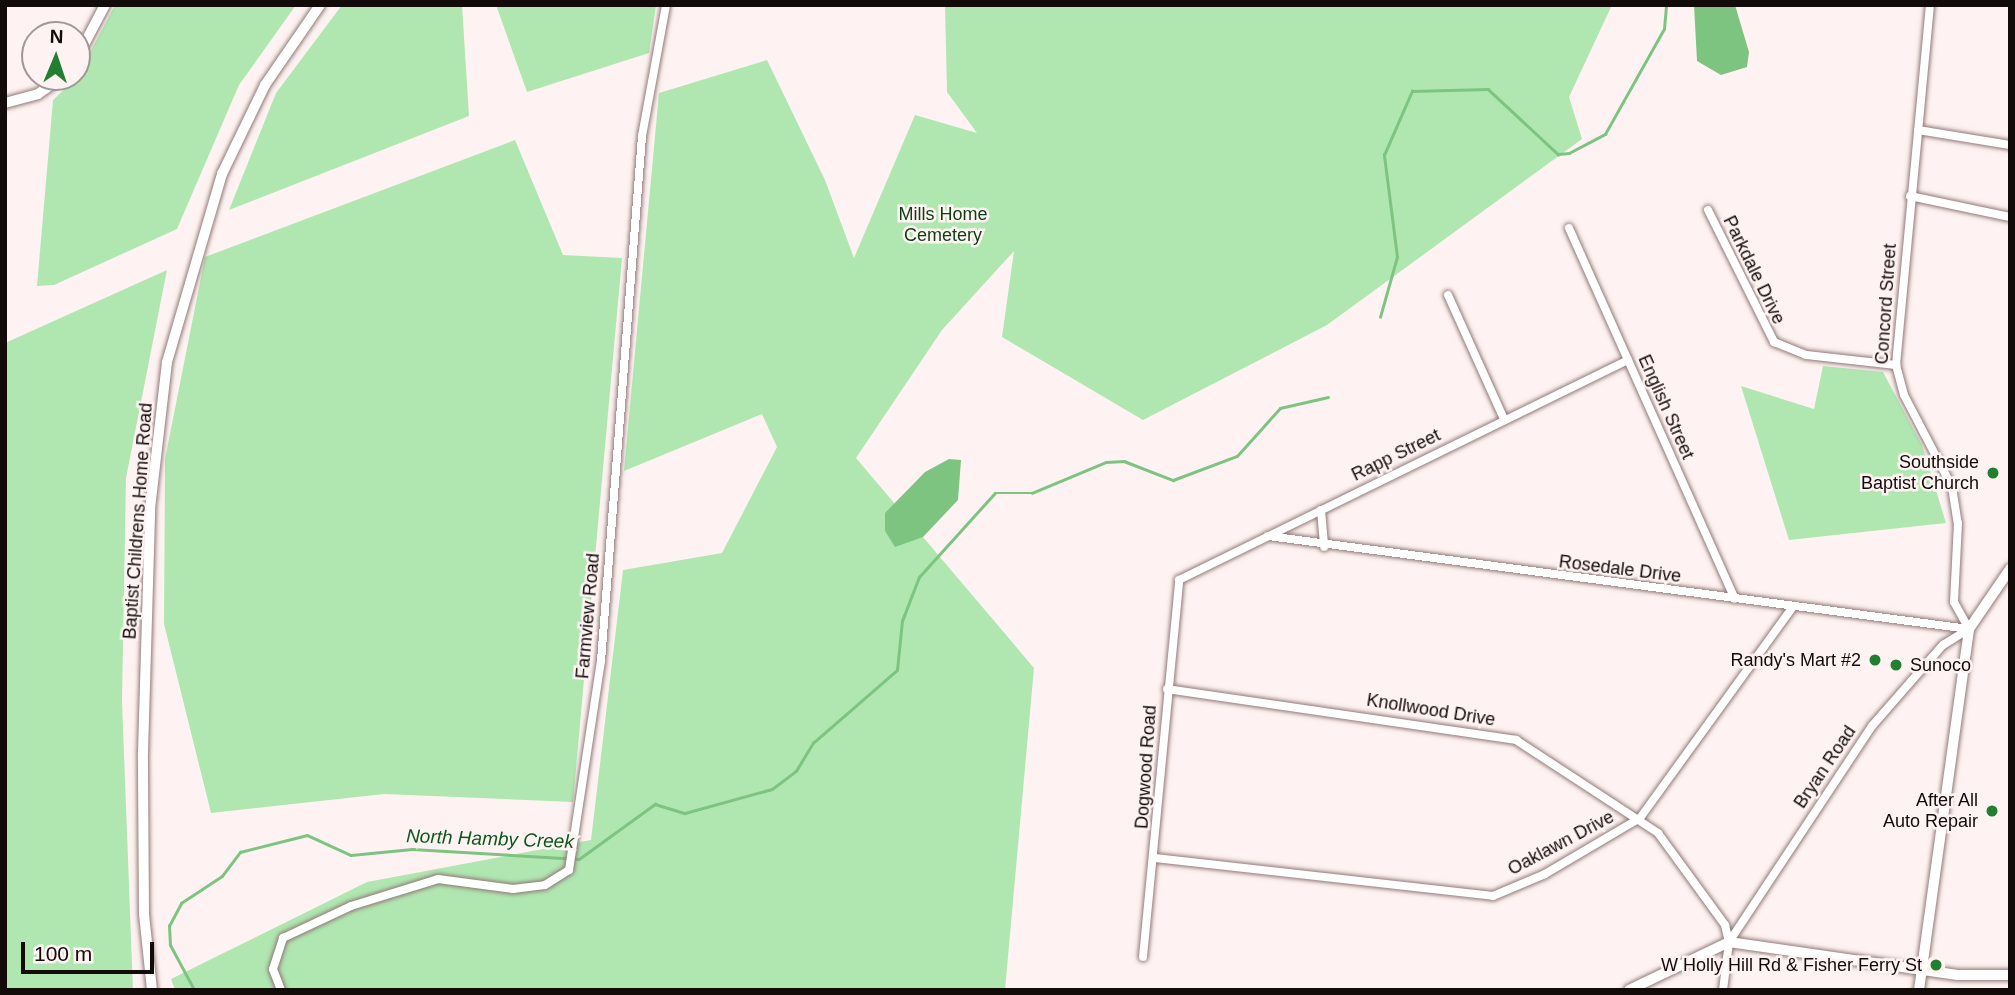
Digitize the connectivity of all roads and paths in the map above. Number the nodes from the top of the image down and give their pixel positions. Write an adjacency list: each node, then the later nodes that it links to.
1 (105, 5): 5 (street)
2 (320, 5): 33 (street, Baptist Childrens Home Road)
3 (666, 5): 34 (street, Farmview Road)
4 (1930, 5): 8 (street, Concord Street)
5 (91, 32)
6 (42, 91): 7 (street)
7 (5, 103)
8 (1918, 130): 9 (street); 10 (street, Concord Street)
9 (2010, 145)
10 (1910, 196): 12 (street); 16 (street, Concord Street)
11 (1708, 210): 16 (street, Parkdale Drive)
12 (2010, 217)
13 (1569, 228): 15 (street, English Street)
14 (1448, 295): 17 (street)
15 (1628, 360): 17 (street, Rapp Street); 23 (street, English Street)
16 (1896, 365): 25 (street, Concord Street)
17 (1504, 419): 18 (street, Rapp Street)
18 (1321, 510): 19 (street, Rapp Street); 20 (street)
19 (1268, 536): 20 (street, Rosedale Drive); 22 (street, Rapp Street)
20 (1324, 548): 23 (street, Rosedale Drive)
21 (2010, 569): 25 (street)
22 (1179, 580): 26 (street, Dogwood Road)
23 (1735, 599): 24 (street, Rosedale Drive)
24 (1793, 607): 25 (street, Rosedale Drive); 27 (street, Oaklawn Drive)
25 (1969, 629): 29 (street, Bryan Road); 31 (street)
26 (1167, 689): 27 (street, Knollwood Drive); 28 (street, Dogwood Road)
27 (1640, 818): 28 (street, Oaklawn Drive); 29 (street, Knollwood Drive)
28 (1155, 858): 30 (street, Dogwood Road)
29 (1729, 942): 31 (street); 35 (street); 36 (street)
30 (1143, 957)
31 (1922, 969): 32 (street); 37 (street)
32 (2010, 975)
33 (152, 990)
34 (281, 990)
35 (1629, 990)
36 (1723, 990)
37 (1919, 990)

